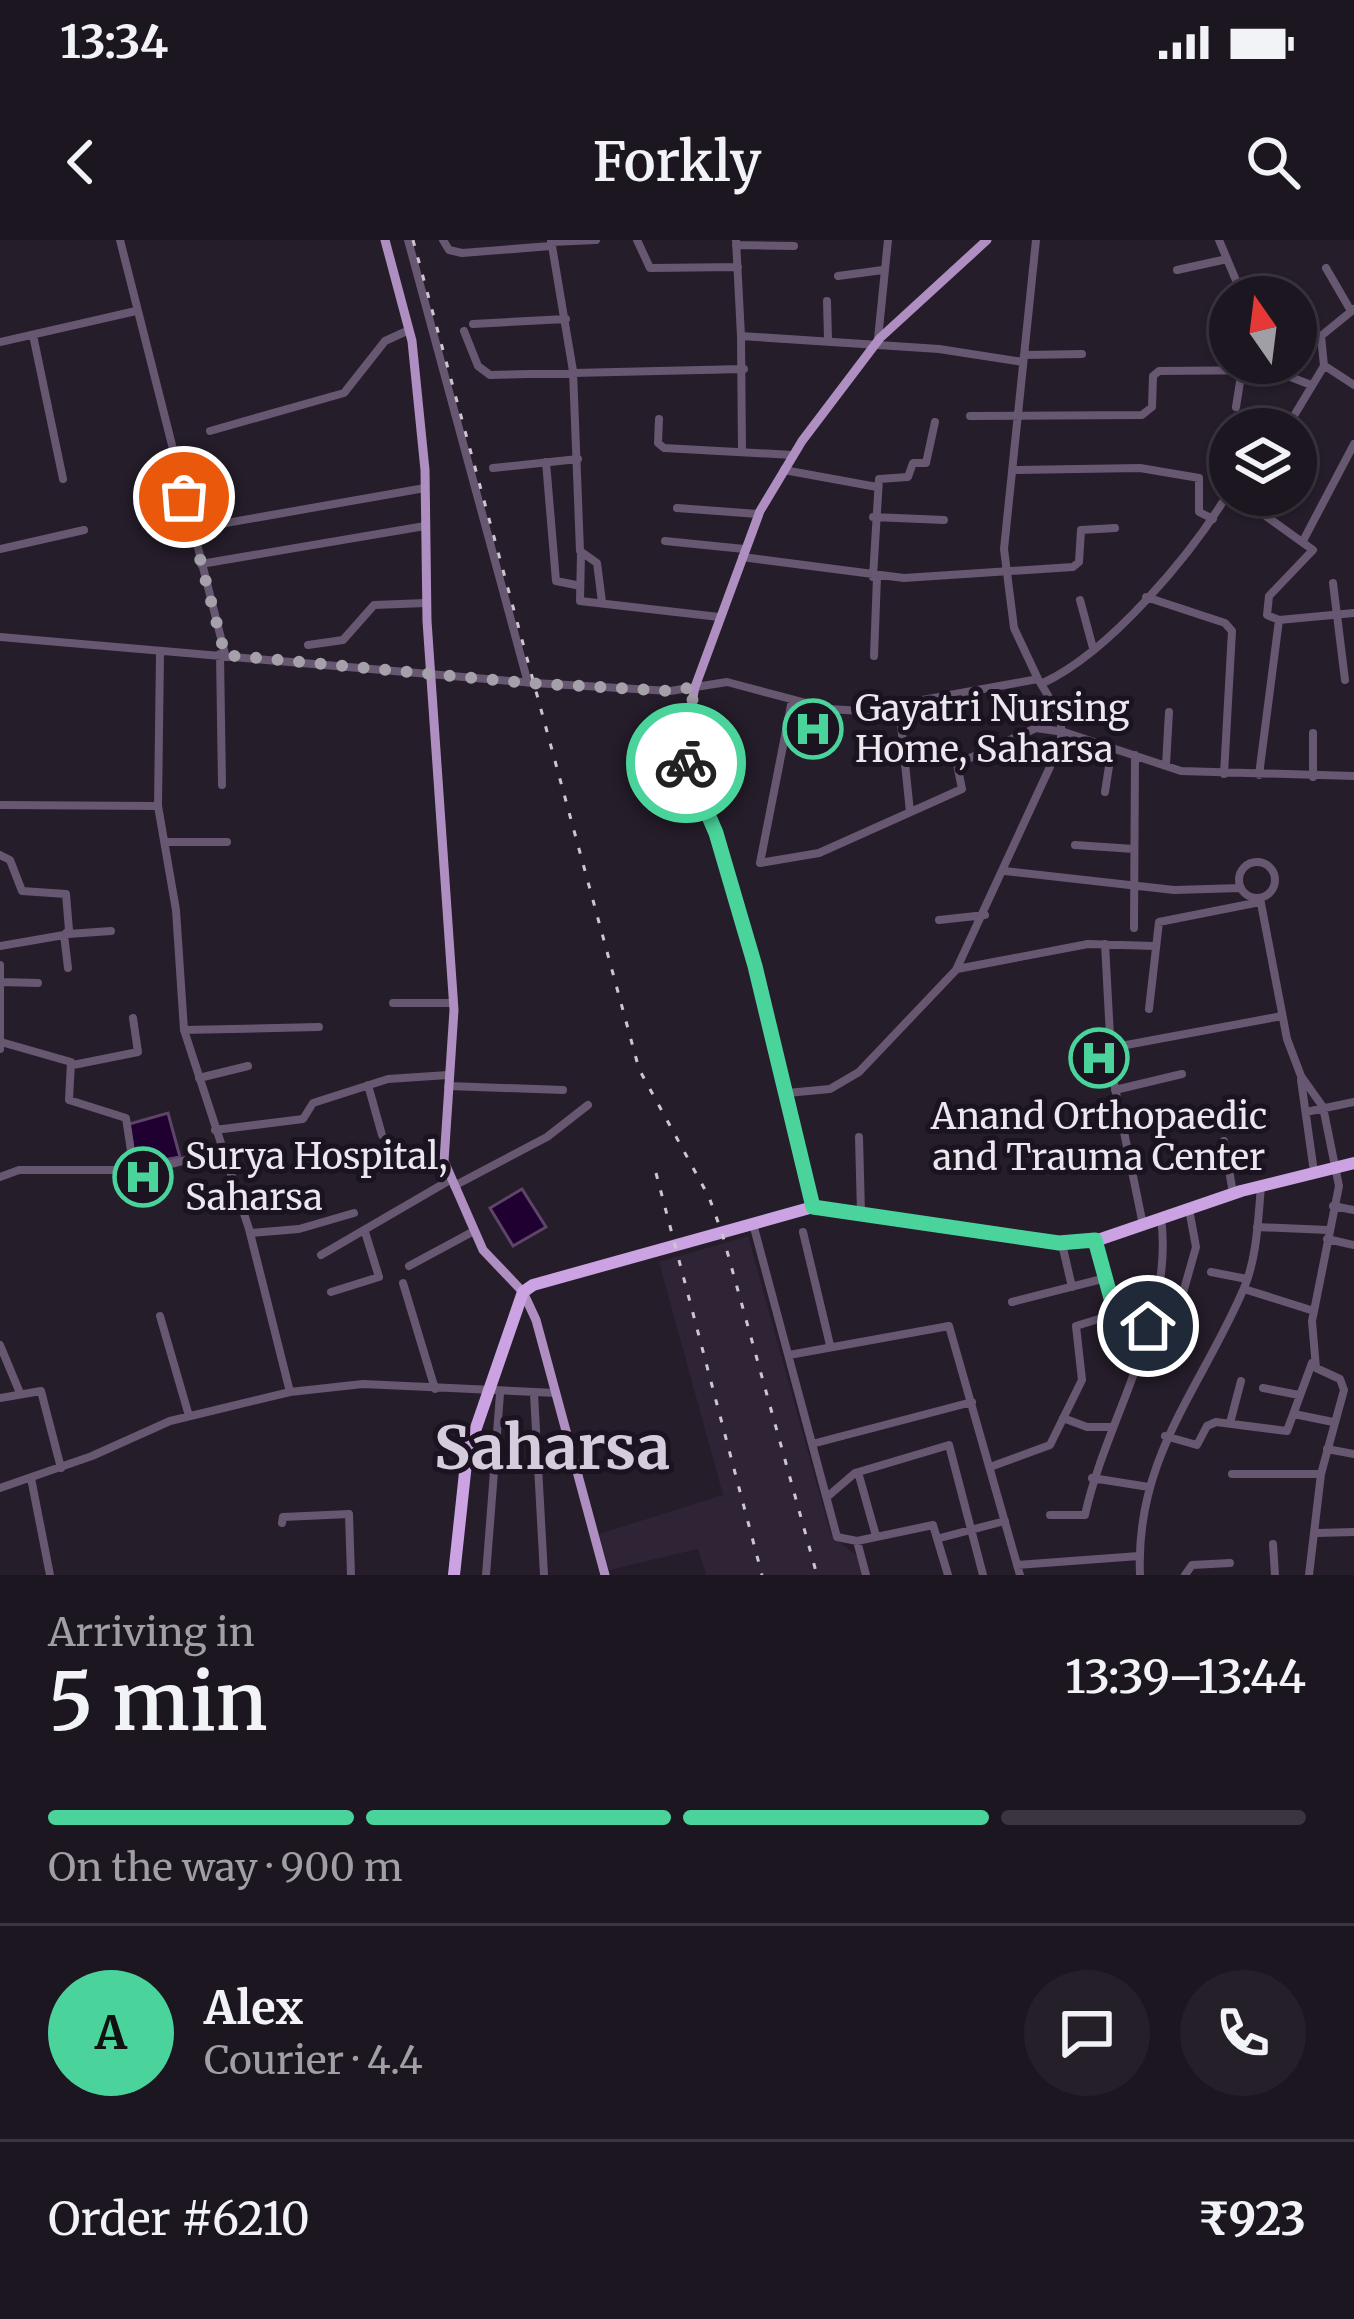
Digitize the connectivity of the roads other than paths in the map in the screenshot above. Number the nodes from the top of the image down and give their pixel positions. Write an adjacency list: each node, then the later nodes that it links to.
1 (120, 240): 23 (street)
2 (386, 240): 25 (main road)
3 (409, 240): 96 (street)
4 (443, 240): 11 (street)
5 (596, 240): 11 (street)
6 (637, 240): 15 (street)
7 (888, 240): 17 (street)
8 (987, 240): 30 (main road)
9 (1036, 240): 32 (street)
10 (1219, 240): 14 (street)
11 (551, 243): 24 (street)
12 (736, 243): 13 (street); 15 (street)
13 (794, 246)
14 (1227, 259): 18 (street); 20 (street)
15 (738, 267): 27 (street)
16 (1326, 268): 22 (street)
17 (883, 269): 19 (street); 30 (street)
18 (1177, 270)
19 (838, 276)
20 (1234, 276)
21 (826, 302): 28 (street)
22 (1353, 310): 33 (street)
23 (136, 311): 26 (street); 67 (street)
24 (566, 319): 36 (street); 36 (street)
25 (409, 329): 46 (street); 57 (main road)
26 (33, 334): 29 (street); 55 (street)
27 (741, 337): 28 (street); 34 (street)
28 (828, 339): 30 (street)
29 (0, 342)
30 (876, 343): 32 (street); 49 (main road)
31 (1082, 354): 32 (street)
32 (1023, 358): 43 (street)
33 (1324, 366): 38 (street); 39 (street)
34 (744, 368): 36 (street); 48 (street)
35 (1209, 368): 43 (street)
36 (573, 371): 50 (street)
37 (1240, 384): 40 (street)
38 (1311, 385): 41 (street)
39 (1354, 385)
40 (1237, 406)
41 (1298, 408)
42 (970, 416): 43 (street)
43 (1017, 416): 54 (street)
44 (659, 418): 48 (street)
45 (935, 422): 56 (street)
46 (210, 431)
47 (1354, 444): 69 (street)
48 (742, 452): 49 (street)
49 (793, 455): 53 (main road)
50 (578, 459): 51 (street); 73 (street)
51 (546, 462): 52 (street); 78 (street)
52 (493, 468)
53 (784, 470): 56 (street); 59 (main road)
54 (1014, 470): 63 (street); 75 (street)
55 (63, 478)
56 (878, 487): 62 (street)
57 (425, 488): 65 (main road); 67 (street)
58 (677, 508): 59 (street)
59 (758, 514): 72 (main road)
60 (1215, 516): 63 (street)
61 (1266, 516): 69 (street)
62 (872, 517): 64 (street); 76 (street)
63 (1213, 519): 79 (street)
64 (944, 520)
65 (425, 526): 74 (street); 82 (main road)
66 (1114, 528): 75 (street)
67 (192, 529): 74 (street)
68 (84, 530): 71 (street)
69 (1304, 539): 86 (street)
70 (665, 542): 72 (street)
71 (0, 549)
72 (742, 553): 76 (street); 85 (main road)
73 (581, 554): 78 (street); 81 (street)
74 (202, 564): 91 (street)
75 (1005, 568): 76 (street); 95 (street)
76 (875, 577): 92 (street)
77 (1333, 583): 84 (street)
78 (577, 585): 81 (street)
79 (1146, 597): 89 (street); 106 (street)
80 (1080, 600): 89 (street)
81 (602, 602): 85 (street)
82 (426, 603): 88 (street); 93 (main road)
83 (1354, 613): 84 (street)
84 (1340, 616): 86 (street); 94 (street)
85 (719, 617): 97 (main road)
86 (1279, 620): 107 (street)
87 (0, 638): 90 (street)
88 (308, 645)
89 (1093, 648): 95 (street)
90 (160, 654): 91 (street); 113 (street)
91 (222, 655): 93 (street); 110 (street)
92 (874, 656)
93 (430, 675): 96 (street); 138 (main road)
94 (1345, 680)
95 (1040, 681): 99 (street); 101 (street)
96 (528, 683): 97 (street)
97 (695, 687): 98 (street); 155 (main road)
98 (793, 700): 99 (street); 114 (street)
99 (899, 706): 114 (street)
100 (1168, 712): 105 (street)
101 (1064, 732): 103 (street); 114 (street); 120 (street)
102 (1313, 734): 109 (street)
103 (1112, 747): 104 (street); 111 (street)
104 (1136, 755): 105 (street); 118 (street)
105 (1166, 765): 106 (street)
106 (1224, 775): 107 (street)
107 (1259, 776): 109 (street)
108 (1354, 776): 109 (street)
109 (1313, 777)
110 (222, 785)
111 (1106, 792)
112 (0, 805): 113 (street)
113 (158, 806): 115 (street)
114 (910, 812)
115 (164, 842): 116 (street); 143 (street)
116 (227, 842)
117 (1075, 845): 118 (street)
118 (1134, 849): 121 (street)
119 (0, 855): 128 (street)
120 (1005, 871): 121 (street); 124 (street)
121 (1134, 887): 122 (street); 126 (street)
122 (1241, 888): 123 (street); 123 (street)
123 (1260, 900): 131 (street); 140 (street)
124 (986, 915): 125 (street); 134 (street)
125 (938, 920)
126 (1134, 928)
127 (111, 931): 128 (street)
128 (65, 935): 130 (street); 133 (street)
129 (1105, 944): 131 (street); 134 (street); 145 (street)
130 (0, 946)
131 (1155, 946): 139 (street)
132 (0, 965): 135 (street)
133 (68, 968)
134 (956, 970): 155 (street)
135 (1, 982): 136 (street); 144 (street)
136 (38, 983)
137 (393, 1003): 138 (street)
138 (453, 1003): 151 (main road)
139 (1149, 1009)
140 (1282, 1016): 145 (street); 149 (street)
141 (133, 1018): 146 (street)
142 (319, 1027): 143 (street)
143 (184, 1030): 150 (street)
144 (1, 1045): 146 (street)
145 (1110, 1048): 154 (street)
146 (73, 1065): 167 (street)
147 (248, 1066): 150 (street)
148 (1182, 1074): 154 (street)
149 (1301, 1076): 158 (street); 159 (street)
150 (199, 1078): 160 (street)
151 (448, 1080): 152 (street); 153 (street); 170 (main road)
152 (368, 1085): 160 (street); 161 (street)
153 (563, 1090)
154 (1115, 1090): 181 (street)
155 (787, 1093): 174 (main road)
156 (1354, 1102): 158 (street)
157 (588, 1106): 170 (street)
158 (1323, 1107): 159 (street); 166 (street)
159 (1306, 1112): 168 (street)
160 (215, 1130): 164 (street)
161 (382, 1135)
162 (859, 1137): 178 (street)
163 (1224, 1141): 172 (street)
164 (222, 1151): 167 (street); 186 (street)
165 (1354, 1163): 166 (highway)
166 (1335, 1168): 168 (highway); 173 (street)
167 (134, 1171): 169 (street)
168 (1314, 1173): 171 (highway)
169 (0, 1177)
170 (451, 1184): 183 (main road); 184 (street)
171 (1261, 1186): 172 (highway); 182 (street)
172 (1233, 1194): 175 (highway)
173 (1333, 1206): 176 (street); 187 (street)
174 (813, 1207): 178 (highway); 180 (highway)
175 (1189, 1209): 179 (highway); 201 (street)
176 (1354, 1210)
177 (354, 1213): 186 (street)
178 (861, 1214): 189 (highway)
179 (1161, 1219): 181 (highway); 201 (street)
180 (753, 1224): 199 (highway); 207 (street)
181 (1143, 1225): 188 (highway)
182 (1257, 1227): 187 (street); 196 (street)
183 (474, 1231): 192 (street); 199 (main road)
184 (365, 1232): 191 (street); 198 (street)
185 (803, 1232): 206 (street)
186 (250, 1233): 214 (street)
187 (1328, 1234): 190 (street); 202 (street)
188 (1095, 1240): 189 (highway); 194 (street)
189 (1062, 1243): 197 (street)
190 (1354, 1245)
191 (321, 1255)
192 (409, 1266)
193 (1211, 1272): 196 (street)
194 (1106, 1278): 197 (street); 203 (street)
195 (403, 1283): 212 (street)
196 (1246, 1284): 202 (street); 228 (street)
197 (1072, 1287): 200 (street)
198 (331, 1292)
199 (524, 1292): 216 (main road); 217 (highway)
200 (1012, 1301)
201 (1153, 1304): 203 (street); 227 (street)
202 (1314, 1311): 208 (street)
203 (1115, 1313): 224 (street)
204 (160, 1316): 223 (street)
205 (0, 1345): 215 (street)
206 (830, 1345): 207 (street); 221 (street)
207 (789, 1354): 229 (street)
208 (1312, 1363): 213 (street); 219 (street)
209 (1354, 1374): 213 (street)
210 (1241, 1381): 226 (street)
211 (1263, 1388): 219 (street)
212 (435, 1389): 214 (street); 217 (street)
213 (1345, 1390): 225 (street)
214 (290, 1392): 223 (street)
215 (20, 1393): 220 (street); 233 (street)
216 (556, 1393): 218 (street); 260 (main road)
217 (493, 1394): 218 (street); 257 (highway); 258 (street)
218 (534, 1394): 259 (street)
219 (1299, 1395): 222 (street)
220 (0, 1398)
221 (972, 1402): 229 (street); 232 (street)
222 (1294, 1414): 225 (street); 226 (street)
223 (189, 1416): 233 (street)
224 (1064, 1418): 227 (street); 232 (street)
225 (1334, 1422): 230 (street)
226 (1230, 1423): 228 (street)
227 (1111, 1427): 238 (street)
228 (1165, 1436): 239 (street)
229 (812, 1444): 241 (street)
230 (1327, 1449): 231 (street); 236 (street)
231 (1354, 1454)
232 (991, 1467): 243 (street)
233 (61, 1468): 237 (street)
234 (858, 1472): 241 (street); 245 (street); 248 (street)
235 (1232, 1474): 236 (street)
236 (1321, 1474): 247 (street)
237 (31, 1478): 240 (street); 255 (street)
238 (1092, 1478): 239 (street); 242 (street)
239 (1149, 1487): 252 (street)
240 (0, 1488)
241 (826, 1498): 250 (street)
242 (1050, 1515)
243 (1005, 1521): 245 (street); 254 (street)
244 (282, 1523): 256 (street)
245 (973, 1529): 249 (street); 263 (street)
246 (1354, 1532): 247 (street)
247 (1317, 1533): 267 (street)
248 (876, 1536): 249 (street); 250 (street)
249 (940, 1538): 262 (street)
250 (857, 1541): 261 (street)
251 (1273, 1544): 266 (street)
252 (1139, 1556): 254 (street); 264 (street)
253 (1230, 1563): 265 (street)
254 (1019, 1570)
255 (50, 1575)
256 (351, 1575)
257 (454, 1575)
258 (486, 1575)
259 (544, 1575)
260 (605, 1575)
261 (866, 1575)
262 (948, 1575)
263 (983, 1575)
264 (1139, 1575)
265 (1184, 1575)
266 (1275, 1575)
267 (1309, 1575)

